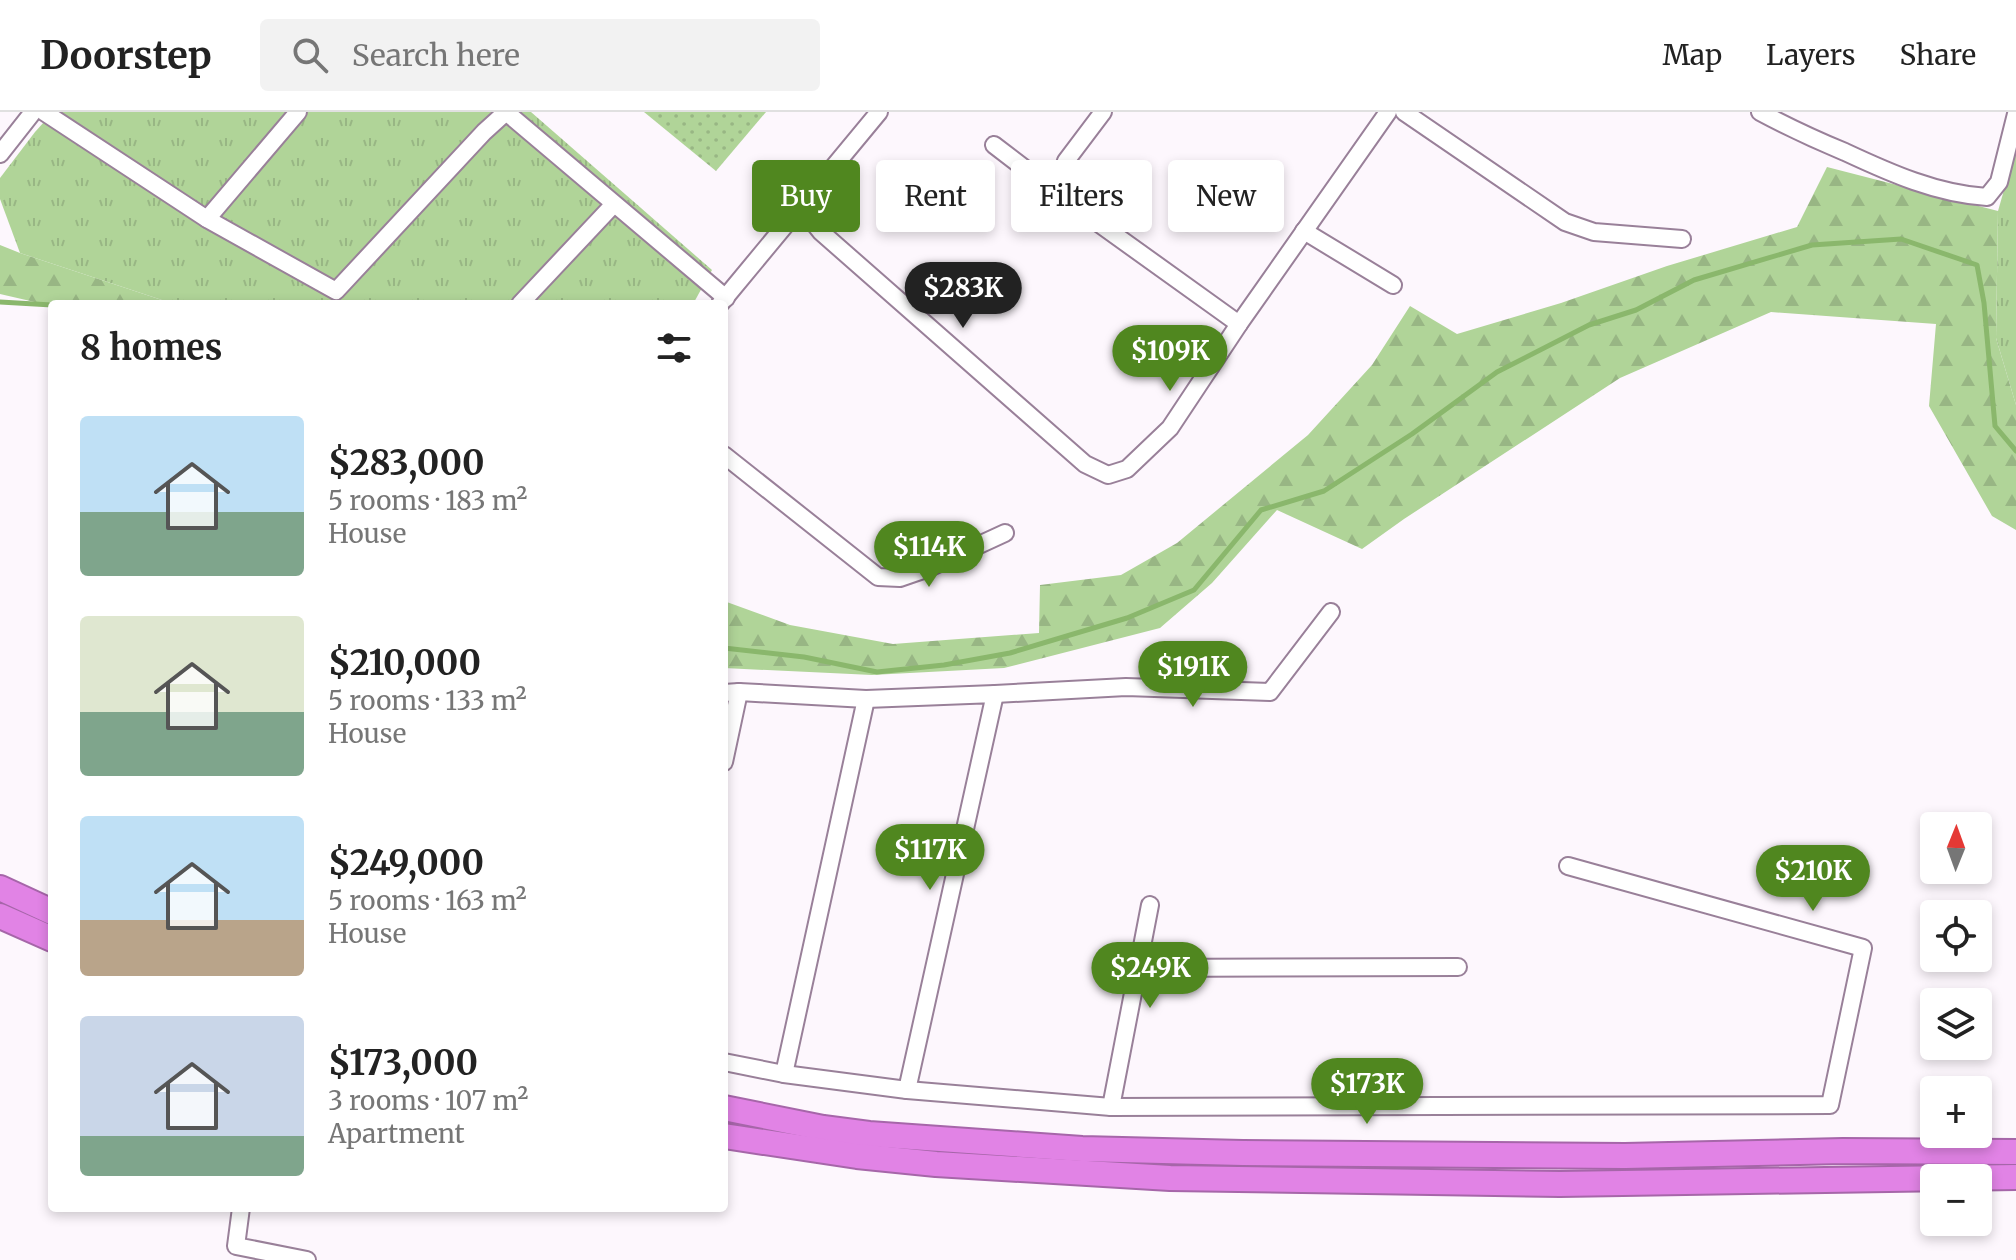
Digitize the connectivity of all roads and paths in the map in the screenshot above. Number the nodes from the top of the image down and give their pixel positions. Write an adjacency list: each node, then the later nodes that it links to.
1 (33, 112): 12 (street)
2 (44, 112): 17 (street)
3 (298, 112): 17 (street)
4 (506, 112): 16 (street); 17 (street)
5 (879, 112): 13 (street)
6 (1103, 112): 15 (street)
7 (1388, 112): 18 (street)
8 (1404, 112): 22 (street)
9 (1760, 112): 10 (street)
10 (2016, 114)
11 (994, 145): 14 (street)
12 (0, 154)
13 (840, 160)
14 (1014, 160)
15 (1067, 160)
16 (614, 204): 24 (street); 25 (street)
17 (207, 219)
18 (1304, 231): 23 (street); 27 (street)
19 (780, 232): 26 (street)
20 (821, 232): 27 (street)
21 (1111, 232): 27 (street)
22 (1682, 239)
23 (1393, 285)
24 (524, 300)
25 (722, 300)
26 (724, 300)
27 (1239, 324)
28 (728, 458): 29 (street)
29 (1005, 533)
30 (1331, 612): 32 (street)
31 (732, 692): 33 (street); 34 (street)
32 (995, 694): 33 (street); 47 (street)
33 (866, 699): 46 (street)
34 (728, 727)
35 (1568, 866): 49 (street)
36 (0, 880): 38 (highway)
37 (0, 888): 40 (highway)
38 (48, 899)
39 (1150, 905): 44 (street)
40 (48, 910)
41 (0, 916): 42 (highway)
42 (48, 937)
43 (1458, 967): 44 (street)
44 (1138, 968): 49 (street)
45 (728, 1063): 46 (street)
46 (784, 1074): 47 (street)
47 (907, 1090): 49 (street)
48 (728, 1106): 51 (highway)
49 (1111, 1107)
50 (728, 1137): 52 (highway)
51 (2016, 1152)
52 (2016, 1177)
53 (240, 1212): 54 (street)
54 (307, 1260)

